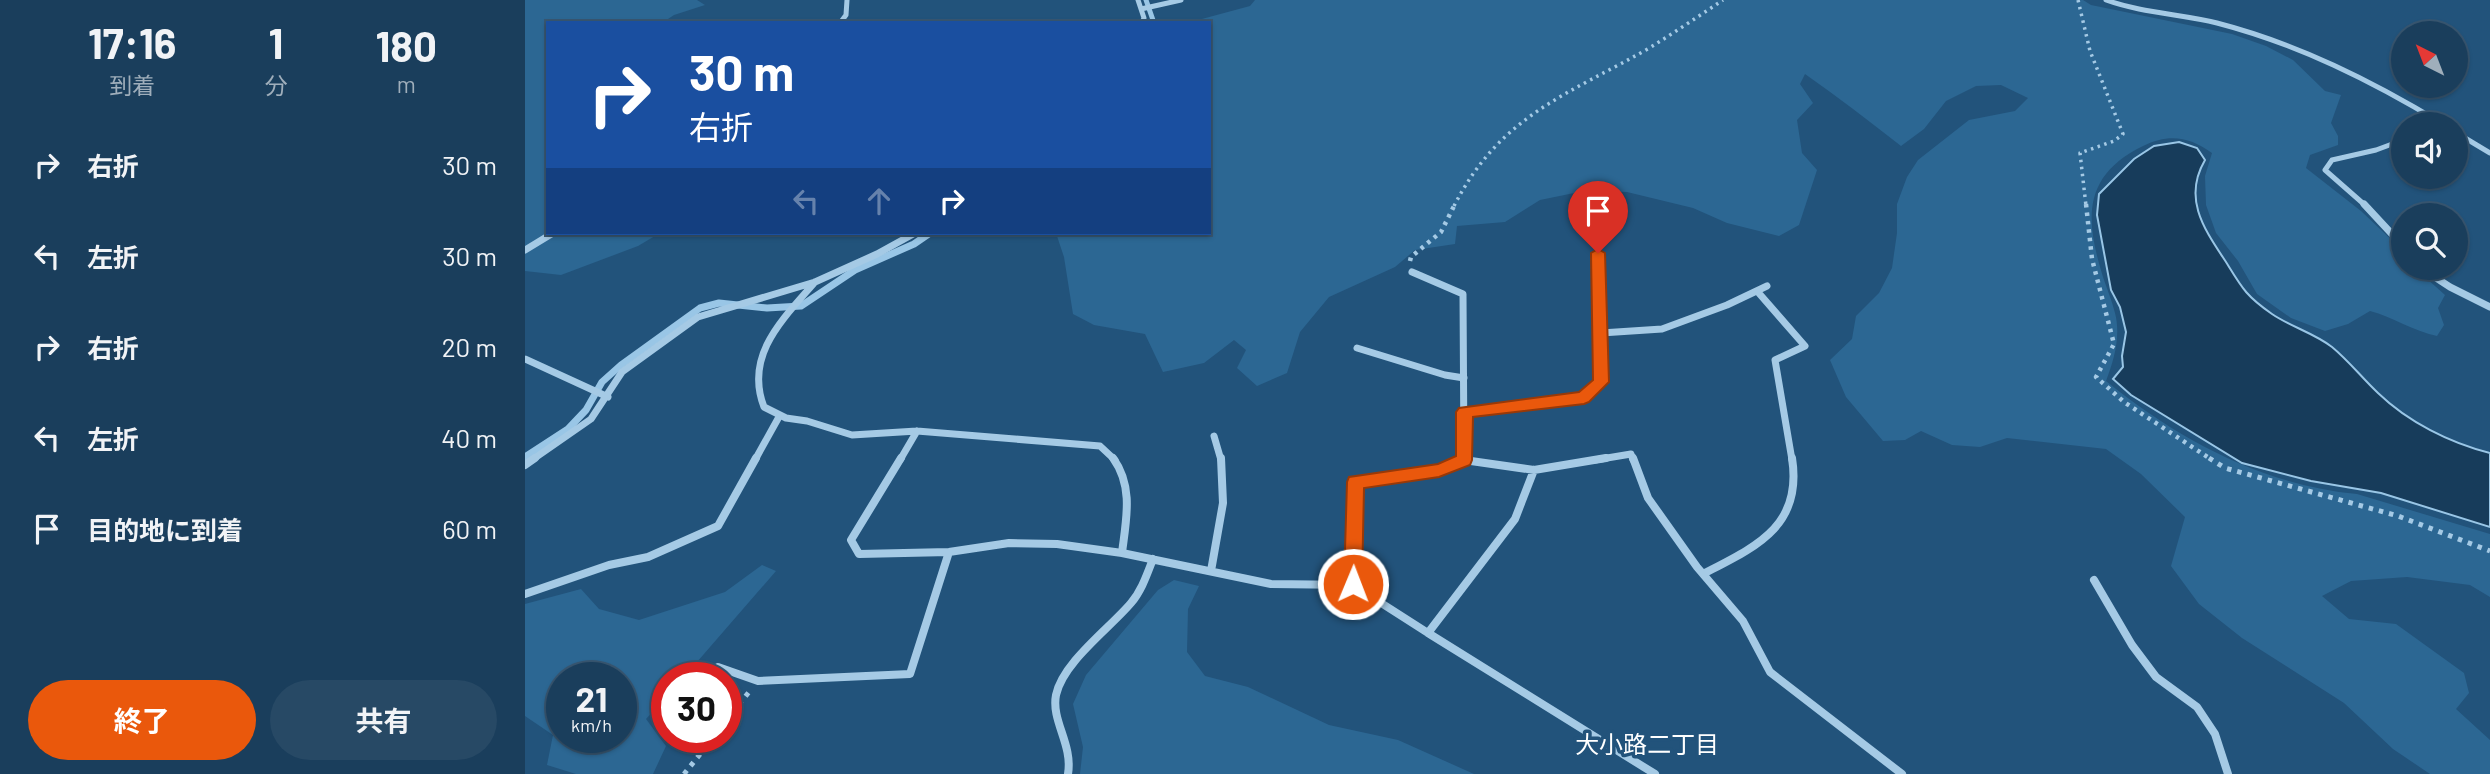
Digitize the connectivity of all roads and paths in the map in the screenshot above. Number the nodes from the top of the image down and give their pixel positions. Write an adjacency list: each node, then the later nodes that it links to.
1 (847, 0): 8 (street)
2 (1137, 0): 7 (street)
3 (1181, 0): 7 (street)
4 (1723, 0): 19 (path)
5 (2078, 0): 37 (path)
6 (2106, 0): 10 (street)
7 (1141, 9): 9 (street)
8 (842, 21)
9 (1143, 21)
10 (2424, 112)
11 (2468, 140): 13 (street)
12 (2391, 144): 14 (street)
13 (2490, 153)
14 (2391, 233)
15 (550, 235): 17 (street)
16 (911, 235): 21 (street)
17 (525, 250)
18 (1598, 253): 25 (street)
19 (1412, 272): 28 (street)
20 (2439, 280): 24 (street)
21 (815, 282): 29 (street); 31 (street)
22 (1767, 286): 23 (street)
23 (1757, 290): 25 (street); 42 (street)
24 (2490, 307)
25 (1601, 333): 30 (street)
26 (1357, 348): 28 (street)
27 (525, 359): 29 (street)
28 (1464, 378): 30 (street)
29 (608, 397): 35 (street)
30 (1464, 412): 34 (street)
31 (779, 415): 32 (street); 45 (street)
32 (917, 431): 38 (street); 39 (street)
33 (1214, 436): 41 (street)
34 (1464, 460): 36 (street); 44 (street)
35 (525, 465)
36 (1534, 470): 42 (street); 46 (street)
37 (2490, 551)
38 (949, 552): 39 (street); 48 (street)
39 (1122, 553): 40 (street)
40 (1153, 559): 41 (street); 52 (street)
41 (1211, 571): 44 (street)
42 (1703, 574): 54 (street)
43 (2094, 580): 55 (street)
44 (1353, 584): 46 (street)
45 (525, 594)
46 (1428, 633): 53 (street)
47 (742, 675): 48 (street)
48 (758, 681): 49 (path)
49 (742, 701)
50 (700, 753): 51 (path)
51 (684, 774)
52 (1068, 774)
53 (1655, 774)
54 (1902, 774)
55 (2228, 774)

